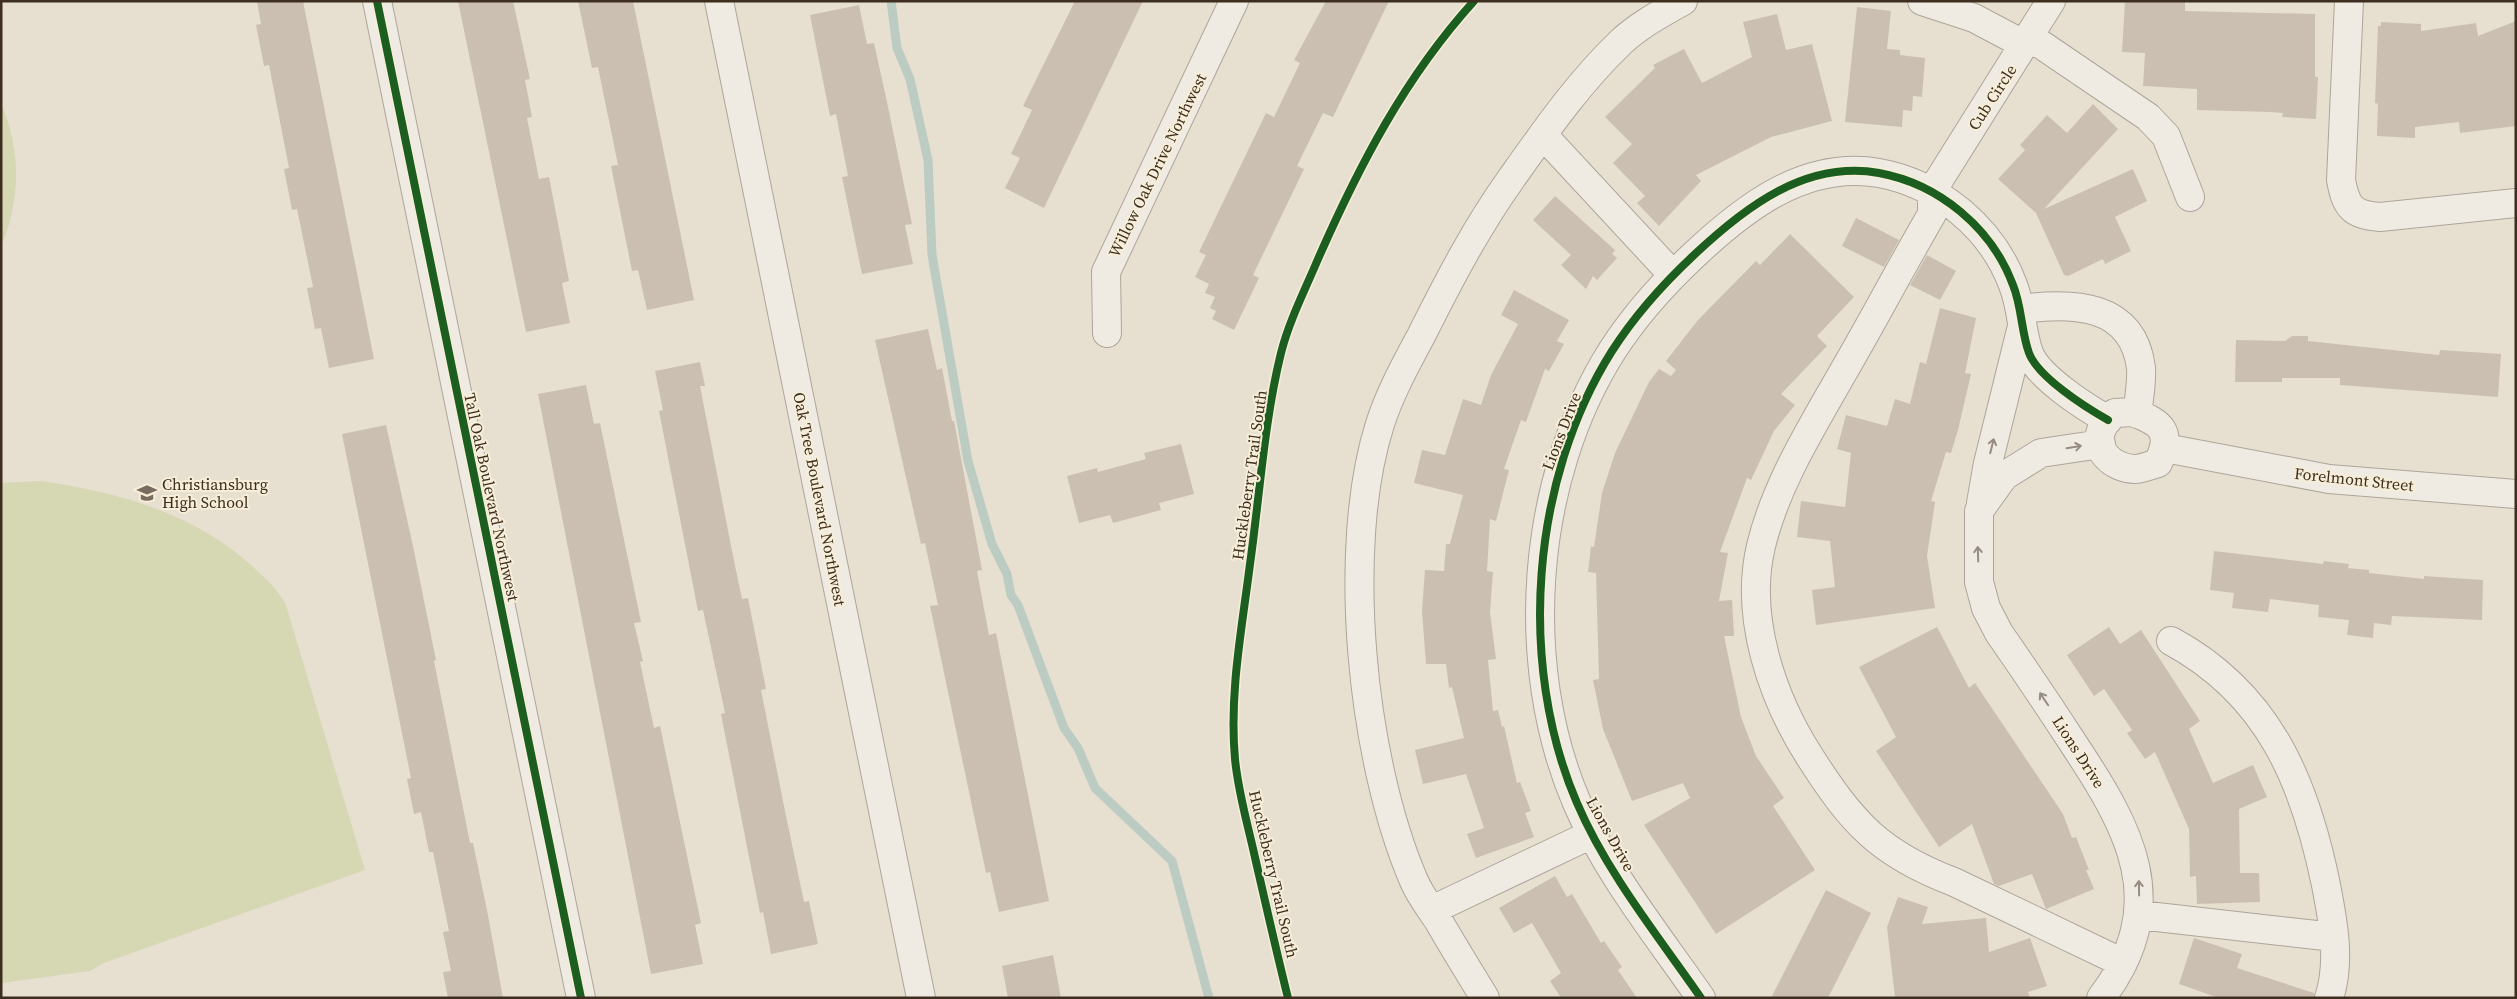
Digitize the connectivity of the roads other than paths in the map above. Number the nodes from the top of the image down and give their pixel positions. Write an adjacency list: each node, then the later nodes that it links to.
1 (377, 1): 27 (street, Tall Oak Boulevard Northwest)
2 (719, 1): 28 (street, Oak Tree Boulevard Northwest)
3 (1234, 1): 15 (street, Willow Oak Drive Northwest)
4 (1683, 1): 9 (street)
5 (1922, 1): 8 (street)
6 (2051, 1): 8 (street, Cub Circle)
7 (2349, 1): 12 (street)
8 (2028, 41): 10 (street, Cub Circle); 11 (street)
9 (1543, 135): 13 (street); 23 (street)
10 (1932, 191): 13 (street, Lions Drive); 14 (street, Lions Drive); 26 (street)
11 (2190, 197)
12 (2516, 203)
13 (1673, 275): 22 (street, Lions Drive)
14 (2022, 315): 16 (street); 17 (street, Lions Drive); 20 (street, Lions Drive, one-way to 14)
15 (1107, 333)
16 (2137, 414): 17 (street); 18 (street)
17 (2104, 432): 18 (street); 20 (street, one-way to 17)
18 (2165, 448): 19 (street, Forelmont Street)
19 (2516, 494)
20 (1980, 511): 24 (street, Lions Drive, one-way to 20)
21 (2171, 641): 25 (street)
22 (1592, 834): 23 (street); 30 (street, Lions Drive)
23 (1432, 910): 29 (street)
24 (2139, 915): 25 (street); 26 (street, Lions Drive)
25 (2334, 937): 32 (street)
26 (2123, 963): 31 (street, Lions Drive)
27 (581, 998)
28 (921, 998)
29 (1485, 998)
30 (1701, 998)
31 (2101, 998)
32 (2329, 998)

